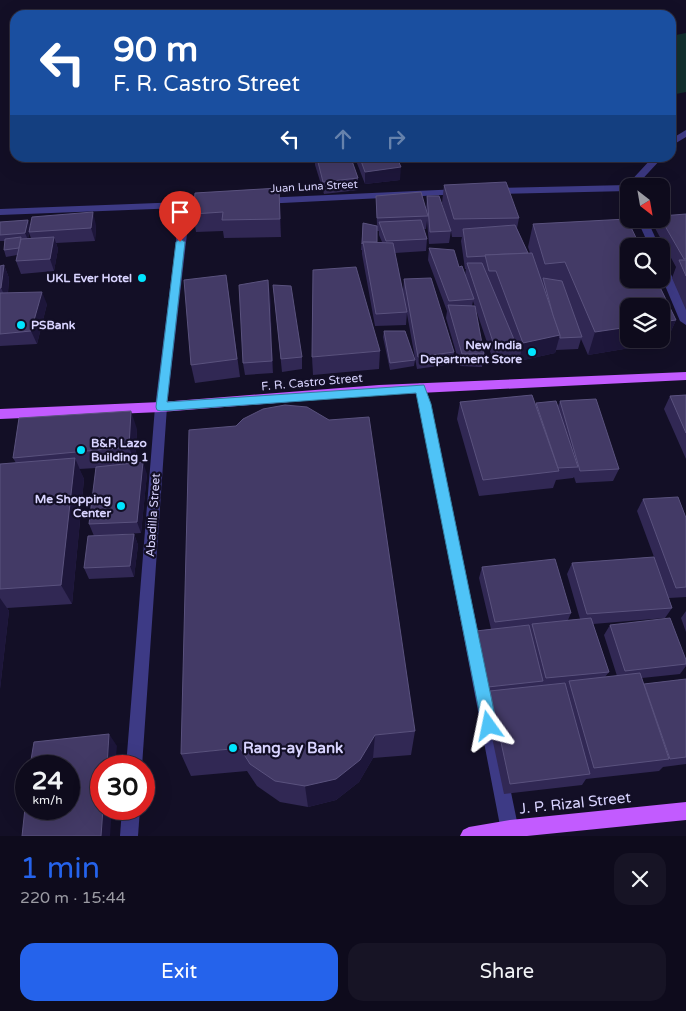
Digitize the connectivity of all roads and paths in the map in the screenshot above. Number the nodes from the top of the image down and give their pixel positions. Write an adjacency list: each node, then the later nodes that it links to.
1 (653, 162): 2 (street, Juan Luna Street)
2 (638, 178)
3 (620, 187): 4 (street, Juan Luna Street)
4 (254, 202)
5 (224, 203): 6 (street)
6 (185, 205): 7 (street); 12 (street, Abadilla Street)
7 (0, 212)
8 (670, 284): 9 (street)
9 (686, 321)
10 (686, 376): 11 (main road, F. R. Castro Street)
11 (420, 388): 12 (main road, F. R. Castro Street); 17 (street)
12 (161, 407): 13 (main road, F. R. Castro Street); 14 (street, Abadilla Street)
13 (0, 414)
14 (135, 755)
15 (686, 811): 17 (main road, J. P. Rizal Street)
16 (130, 820): 18 (street)
17 (511, 832): 19 (main road, J. P. Rizal Street)
18 (129, 836)
19 (469, 836)

